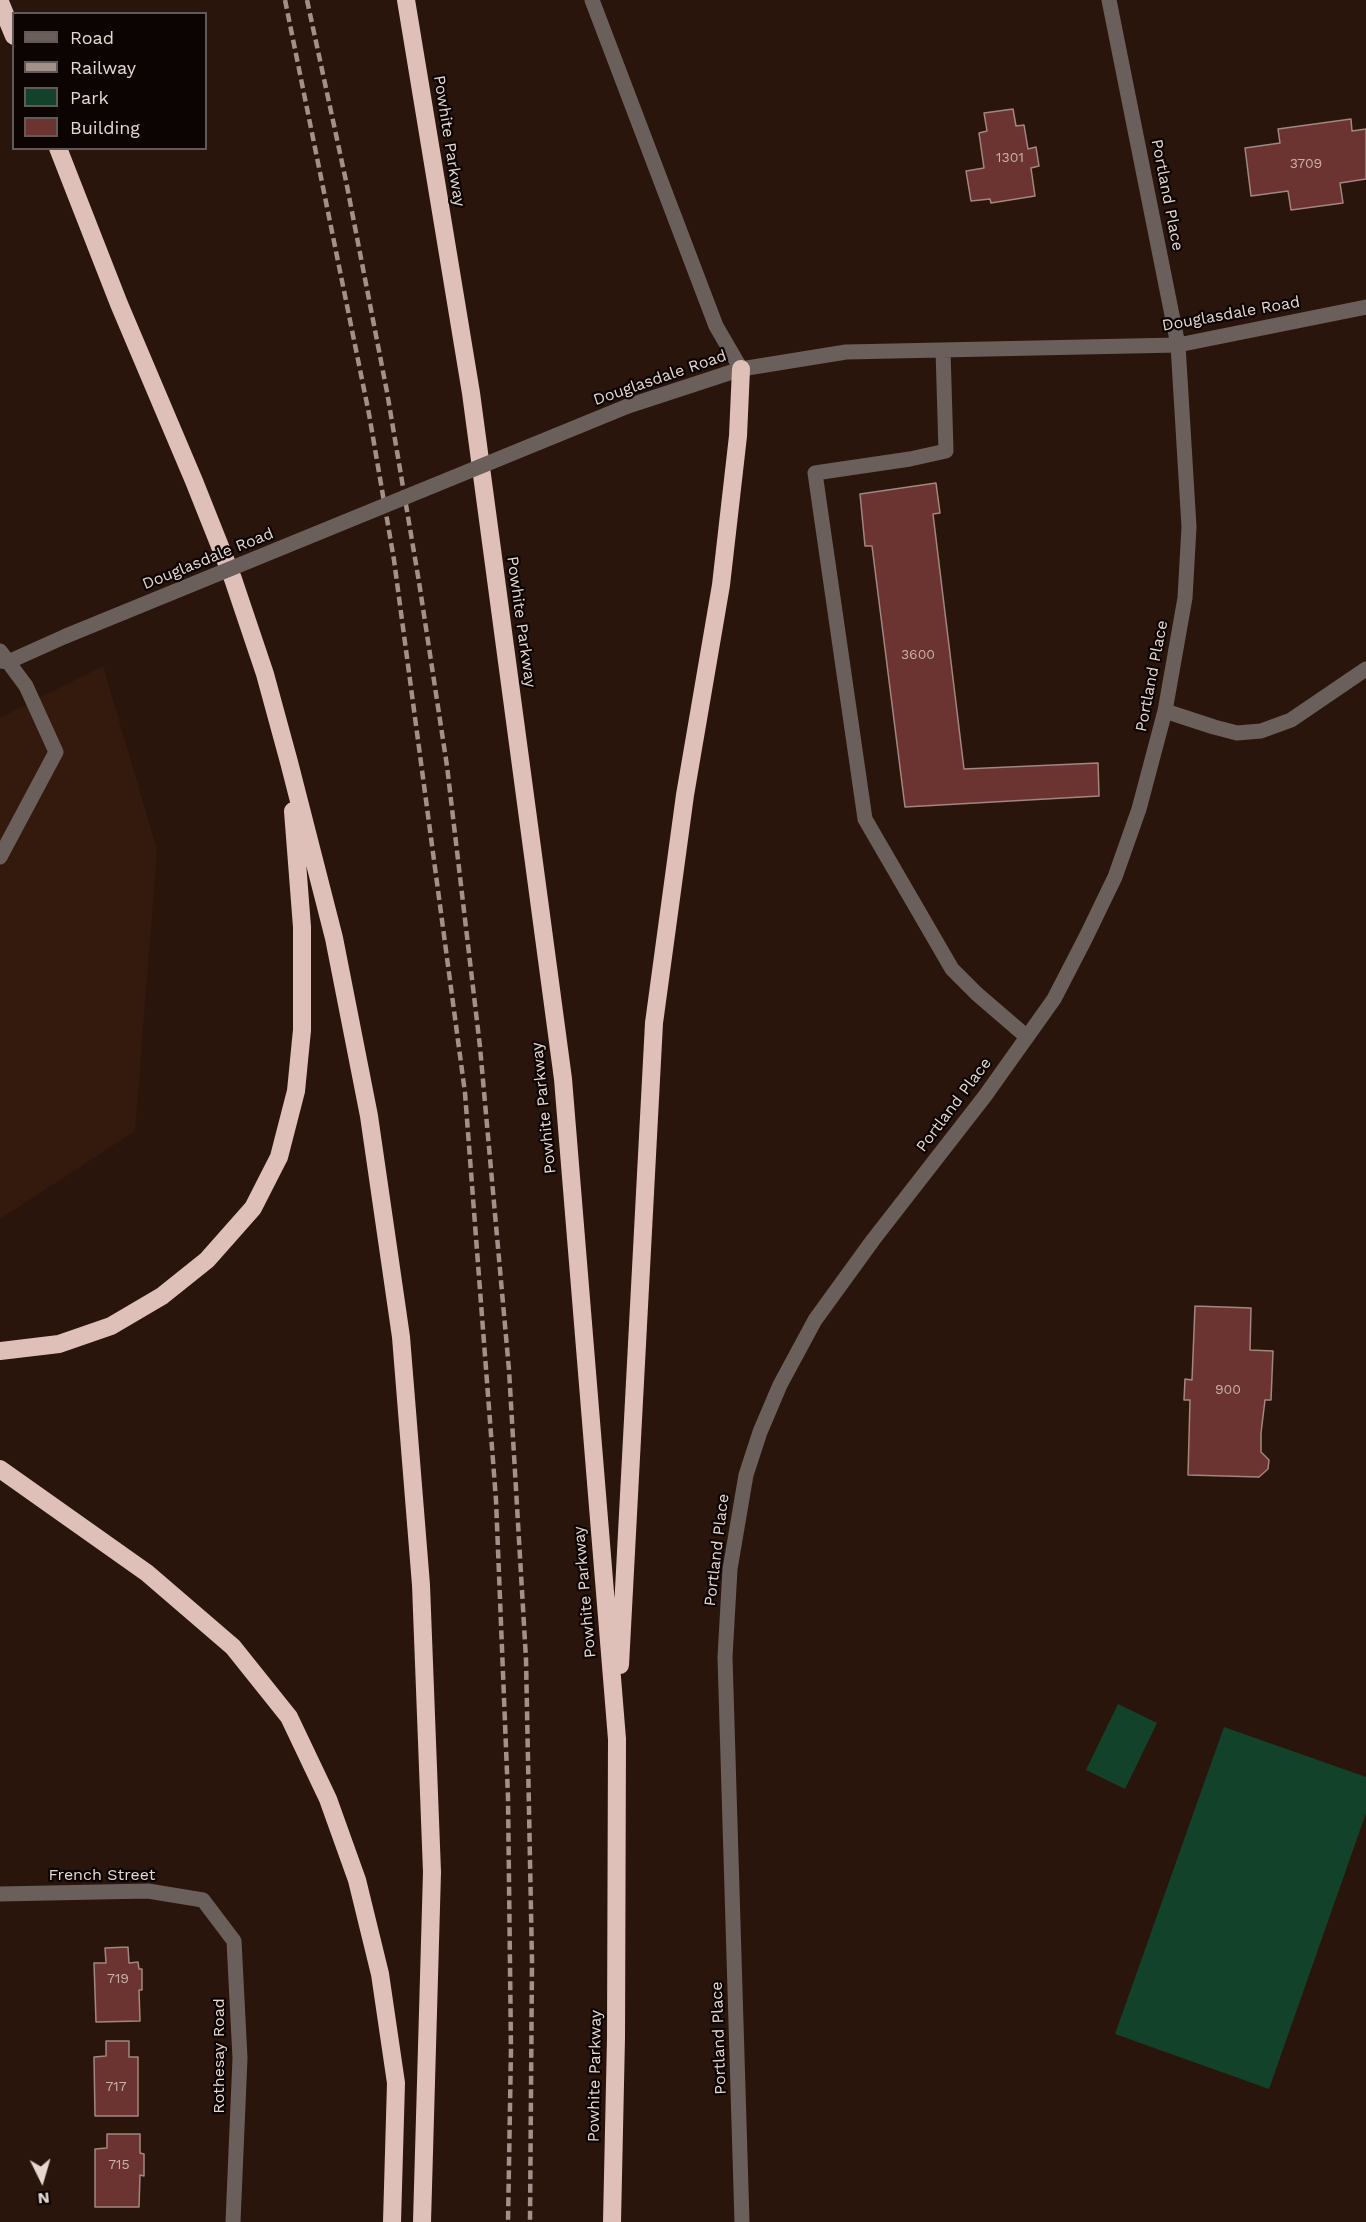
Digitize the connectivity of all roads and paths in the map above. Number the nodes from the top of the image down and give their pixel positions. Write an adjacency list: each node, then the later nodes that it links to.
1 (406, 0): 19 (highway, Powhite Parkway)
2 (592, 0): 10 (street)
3 (1109, 0): 8 (street, Portland Place)
4 (0, 2): 5 (highway)
5 (12, 31)
6 (59, 150): 14 (highway)
7 (1366, 307): 8 (street, Douglasdale Road)
8 (1178, 345): 9 (street, Douglasdale Road); 13 (street, Portland Place)
9 (943, 350): 10 (street, Douglasdale Road); 16 (street)
10 (741, 369): 11 (street, Douglasdale Road, bridge); 19 (highway)
11 (2, 662): 15 (street)
12 (1366, 669): 13 (street)
13 (1165, 711): 16 (street, Portland Place)
14 (289, 762): 17 (highway); 24 (highway)
15 (0, 857)
16 (1027, 1037): 26 (street, Portland Place)
17 (0, 1351)
18 (0, 1469): 23 (highway)
19 (617, 1739): 25 (highway, Powhite Parkway)
20 (0, 1894): 21 (street, French Street)
21 (203, 1900): 22 (street, Rothesay Road)
22 (233, 2222)
23 (392, 2222)
24 (422, 2222)
25 (612, 2222)
26 (742, 2222)

